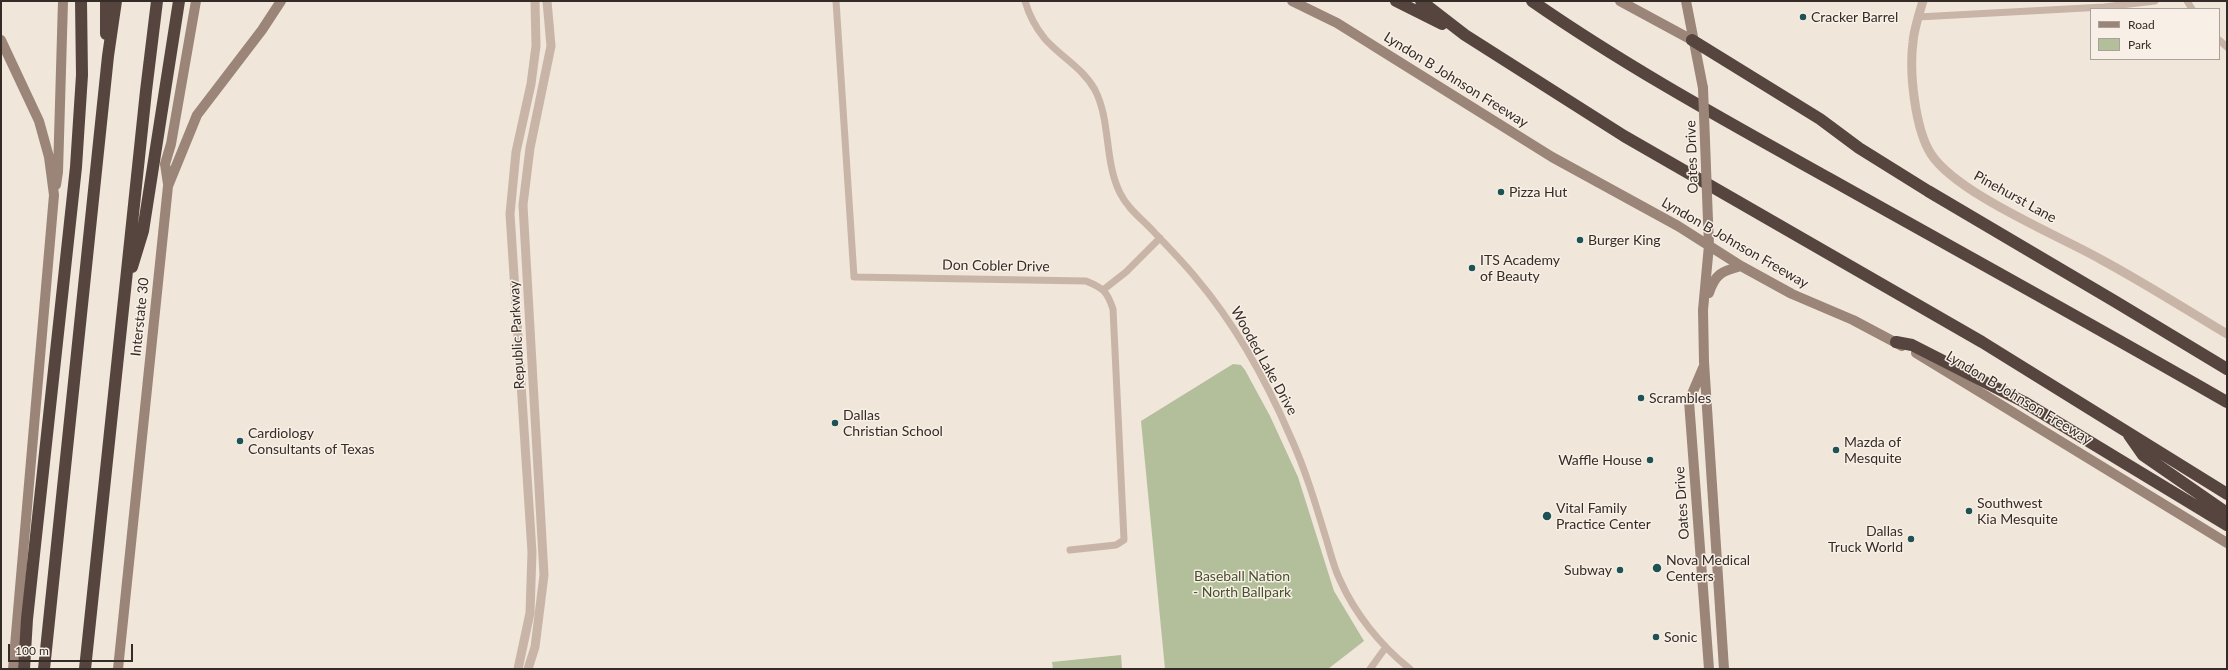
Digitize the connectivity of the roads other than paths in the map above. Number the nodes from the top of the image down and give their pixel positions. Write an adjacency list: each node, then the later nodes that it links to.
1 (63, 1): 31 (main road)
2 (81, 1): 53 (highway)
3 (106, 1): 27 (highway)
4 (116, 1): 27 (highway)
5 (157, 1): 36 (highway)
6 (179, 1): 36 (highway)
7 (196, 1): 30 (main road)
8 (281, 1): 30 (main road, Interstate 30)
9 (535, 1): 28 (street, Republic Parkway)
10 (547, 1): 29 (street, Republic Parkway)
11 (836, 1): 35 (street, Don Cobler Drive)
12 (1025, 1): 32 (street, Wooded Lake Drive)
13 (1292, 1): 33 (main road, Lyndon B Johnson Freeway)
14 (1396, 1): 24 (highway)
15 (1421, 1): 24 (highway, Lyndon B Johnson Freeway)
16 (1532, 1): 42 (highway)
17 (1620, 1): 26 (main road)
18 (1686, 1): 26 (main road, Oates Drive)
19 (1923, 1): 23 (street, Pinehurst Lane)
20 (2155, 1): 22 (street)
21 (2090, 8): 23 (street)
22 (2096, 8)
23 (1918, 17): 38 (street, Pinehurst Lane)
24 (1465, 35): 43 (highway, Lyndon B Johnson Freeway)
25 (1, 40): 31 (main road)
26 (1692, 40): 33 (main road, Oates Drive, bridge); 41 (highway)
27 (108, 56): 54 (highway)
28 (531, 84): 29 (street); 57 (street, Republic Parkway)
29 (543, 89): 58 (street, Republic Parkway)
30 (168, 186): 56 (main road, Interstate 30)
31 (54, 195): 52 (main road)
32 (1160, 238): 35 (street); 51 (street, Wooded Lake Drive)
33 (1709, 245): 34 (main road, Lyndon B Johnson Freeway); 37 (main road, Oates Drive)
34 (1741, 266): 37 (main road); 39 (main road, Lyndon B Johnson Freeway)
35 (1103, 290): 50 (street)
36 (124, 293): 55 (highway)
37 (1703, 310): 40 (main road, Oates Drive)
38 (2227, 334)
39 (1896, 342): 46 (highway); 49 (main road, Lyndon B Johnson Freeway)
40 (1704, 362): 47 (main road, Oates Drive); 48 (main road, Oates Drive)
41 (2227, 369)
42 (2227, 402)
43 (2126, 430): 44 (highway, Lyndon B Johnson Freeway); 45 (highway)
44 (2227, 494)
45 (2227, 513)
46 (2227, 525)
47 (1698, 529): 48 (main road); 61 (main road, Oates Drive)
48 (1715, 529): 62 (main road, Oates Drive)
49 (2227, 543)
50 (1070, 550)
51 (1386, 647): 59 (street); 60 (street, Wooded Lake Drive)
52 (13, 669)
53 (24, 669)
54 (44, 669)
55 (85, 669)
56 (118, 669)
57 (518, 669)
58 (528, 669)
59 (1370, 669)
60 (1410, 669)
61 (1709, 669)
62 (1724, 669)

